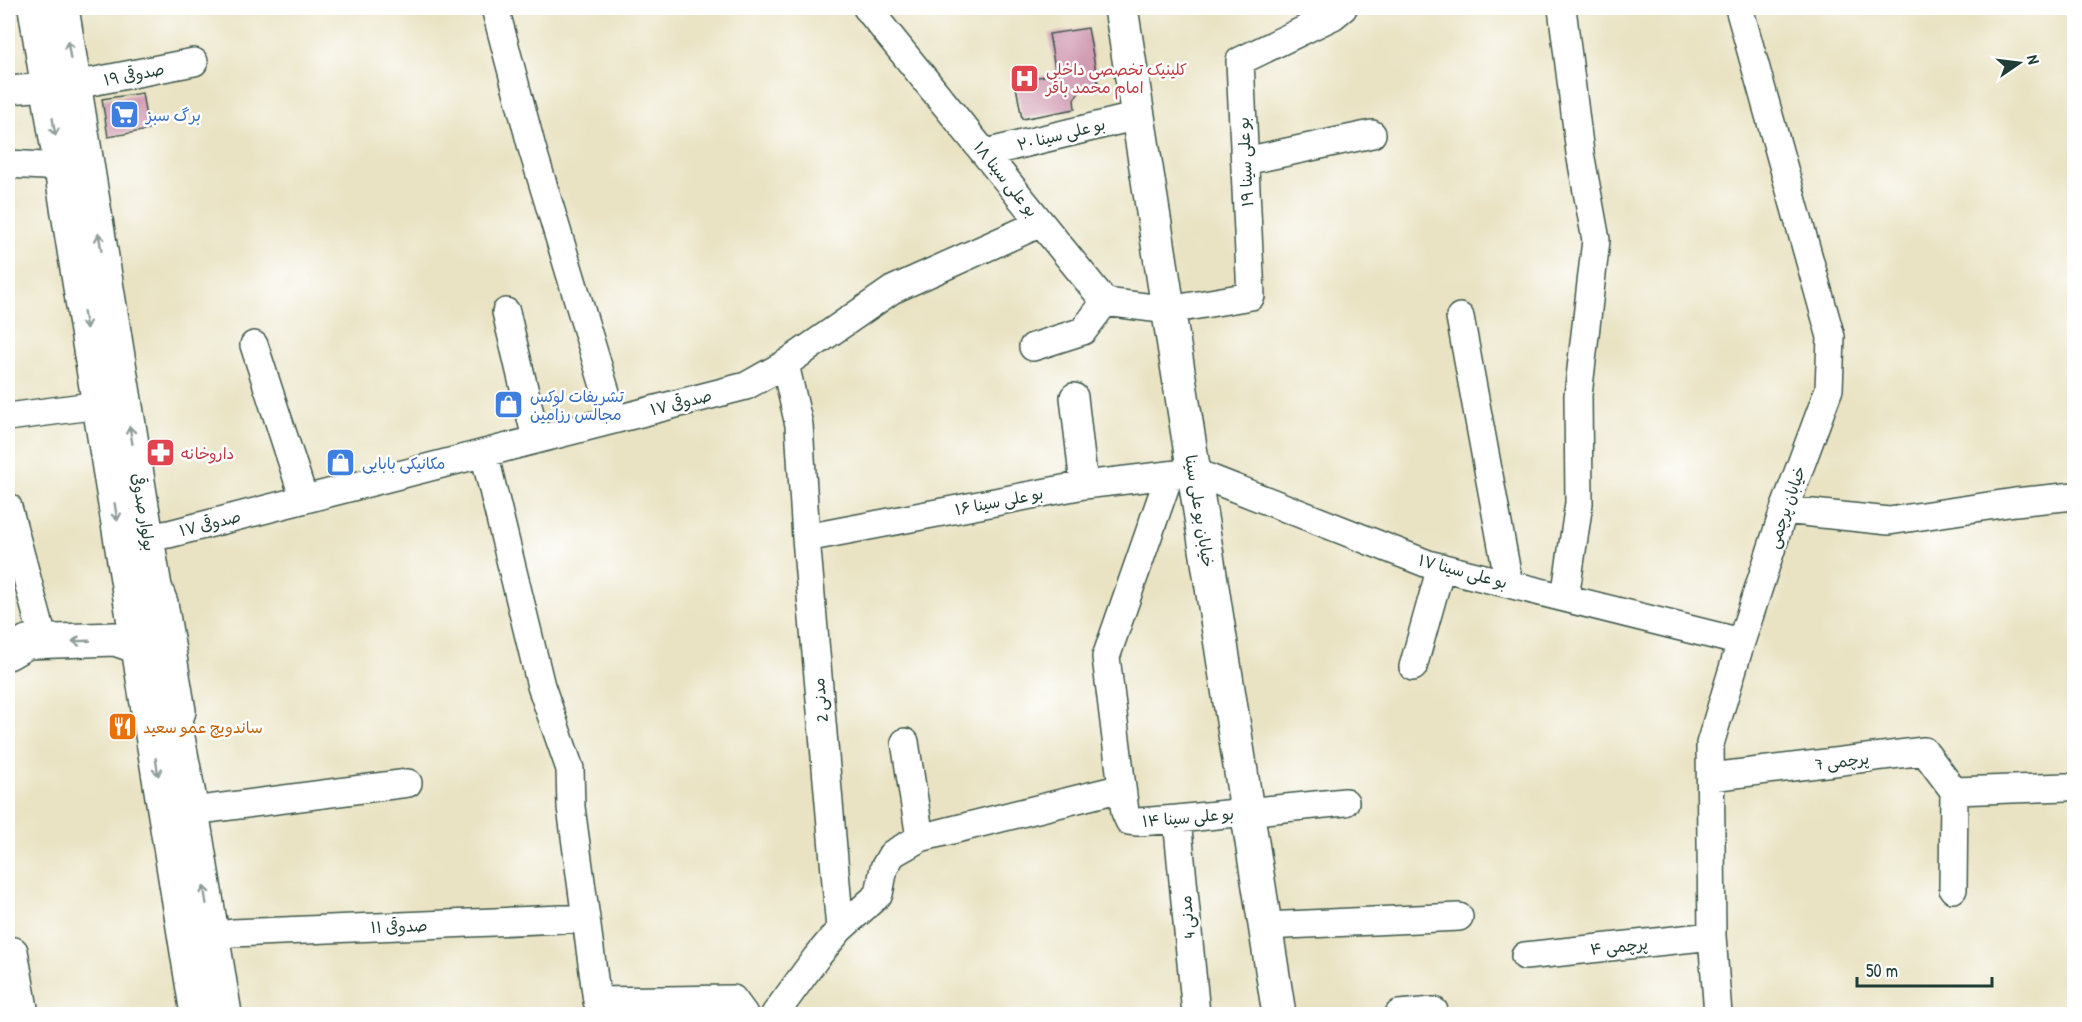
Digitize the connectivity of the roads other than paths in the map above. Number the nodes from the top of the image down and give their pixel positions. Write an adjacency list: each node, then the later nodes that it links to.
1 (35, 8): 10 (main road, بولوار صدوقی)
2 (62, 8): 10 (main road, بولوار صدوقی, one-way to 2)
3 (495, 8): 29 (street)
4 (867, 8): 14 (street, بو علی سینا ۱۸)
5 (1121, 8): 12 (main road, خیابان بو علی سینا)
6 (1343, 8): 15 (street, بو علی سینا ۱۹)
7 (1562, 8): 43 (street)
8 (1739, 8): 37 (street, خیابان پرچمی)
9 (194, 62): 10 (street, صدوقی ۱۹)
10 (61, 86): 11 (street, صدوقی ۱۹); 17 (main road, بولوار صدوقی, one-way to 17); 38 (main road, بولوار صدوقی, one-way to 10)
11 (8, 90)
12 (1138, 116): 14 (street, بو علی سینا ۲۰); 20 (main road, خیابان بو علی سینا)
13 (1372, 134): 15 (street)
14 (985, 153): 18 (street, بو علی سینا ۱۸)
15 (1245, 161): 20 (street, بو علی سینا ۱۹)
16 (8, 164): 17 (street)
17 (61, 167): 27 (main road, بولوار صدوقی, one-way to 27)
18 (1041, 223): 19 (street, بو علی سینا ۱۸); 25 (street, صدوقی ۱۷)
19 (1105, 302): 20 (street); 24 (street)
20 (1169, 310): 32 (main road, خیابان بو علی سینا)
21 (506, 312): 30 (street)
22 (1460, 317): 41 (street)
23 (254, 345): 35 (street)
24 (1033, 347)
25 (785, 364): 29 (street, صدوقی ۱۷); 39 (street, مدنی 2)
26 (1074, 397): 33 (street)
27 (99, 405): 28 (street); 47 (main road, بولوار صدوقی, one-way to 47)
28 (8, 417)
29 (614, 419): 30 (street, صدوقی ۱۷)
30 (536, 439): 31 (street, صدوقی ۱۷)
31 (484, 453): 35 (street, صدوقی ۱۷); 63 (street)
32 (1181, 474): 33 (street, بو علی سینا ۱۶); 40 (street, بو علی سینا ۱۷); 54 (street); 58 (main road, خیابان بو علی سینا)
33 (1084, 485): 39 (street, بو علی سینا ۱۶)
34 (2074, 496): 37 (street)
35 (304, 499): 38 (street, صدوقی ۱۷)
36 (8, 507): 44 (street)
37 (1784, 510): 45 (street, خیابان پرچمی)
38 (148, 537): 42 (main road, بولوار صدوقی)
39 (806, 538): 65 (street, مدنی 2)
40 (1441, 567): 41 (street, بو علی سینا ۱۷); 48 (street)
41 (1509, 584): 43 (street, بو علی سینا ۱۷)
42 (155, 587): 47 (main road); 49 (main road, بولوار صدوقی)
43 (1565, 598): 45 (street, بو علی سینا ۱۷)
44 (44, 642): 46 (main road); 47 (main road, one-way to 44)
45 (1741, 642): 51 (street, خیابان پرچمی)
46 (8, 654): 47 (main road)
47 (128, 654): 49 (main road); 72 (main road, بولوار صدوقی, one-way to 72)
48 (1413, 667)
49 (175, 722): 57 (main road, بولوار صدوقی)
50 (905, 742): 60 (street)
51 (1711, 777): 55 (street, پرچمی 7); 67 (street, خیابان پرچمی)
52 (408, 783): 57 (street)
53 (2066, 787): 55 (street)
54 (1122, 788): 59 (street, بو علی سینا ۱۴); 60 (street)
55 (1954, 791): 61 (street)
56 (1345, 802): 58 (street, بو علی سینا ۱۴)
57 (192, 812): 66 (main road, بولوار صدوقی, one-way to 57)
58 (1247, 812): 59 (street, بو علی سینا ۱۴); 64 (main road, خیابان بو علی سینا)
59 (1177, 819): 76 (street, مدنی 4)
60 (920, 838): 65 (street)
61 (1953, 889)
62 (1459, 917): 64 (street)
63 (586, 918): 66 (street, صدوقی ۱۱); 74 (street)
64 (1265, 926): 77 (main road, خیابان بو علی سینا)
65 (840, 929): 75 (street)
66 (212, 936): 73 (main road, بولوار صدوقی)
67 (1712, 936): 69 (street, پرچمی ۴); 79 (street, خیابان پرچمی)
68 (14, 951): 71 (street)
69 (1525, 956)
70 (1434, 1011): 78 (street)
71 (25, 1014)
72 (197, 1014)
73 (225, 1014)
74 (744, 1014)
75 (775, 1014)
76 (1196, 1014)
77 (1279, 1014)
78 (1399, 1014)
79 (1718, 1014)

